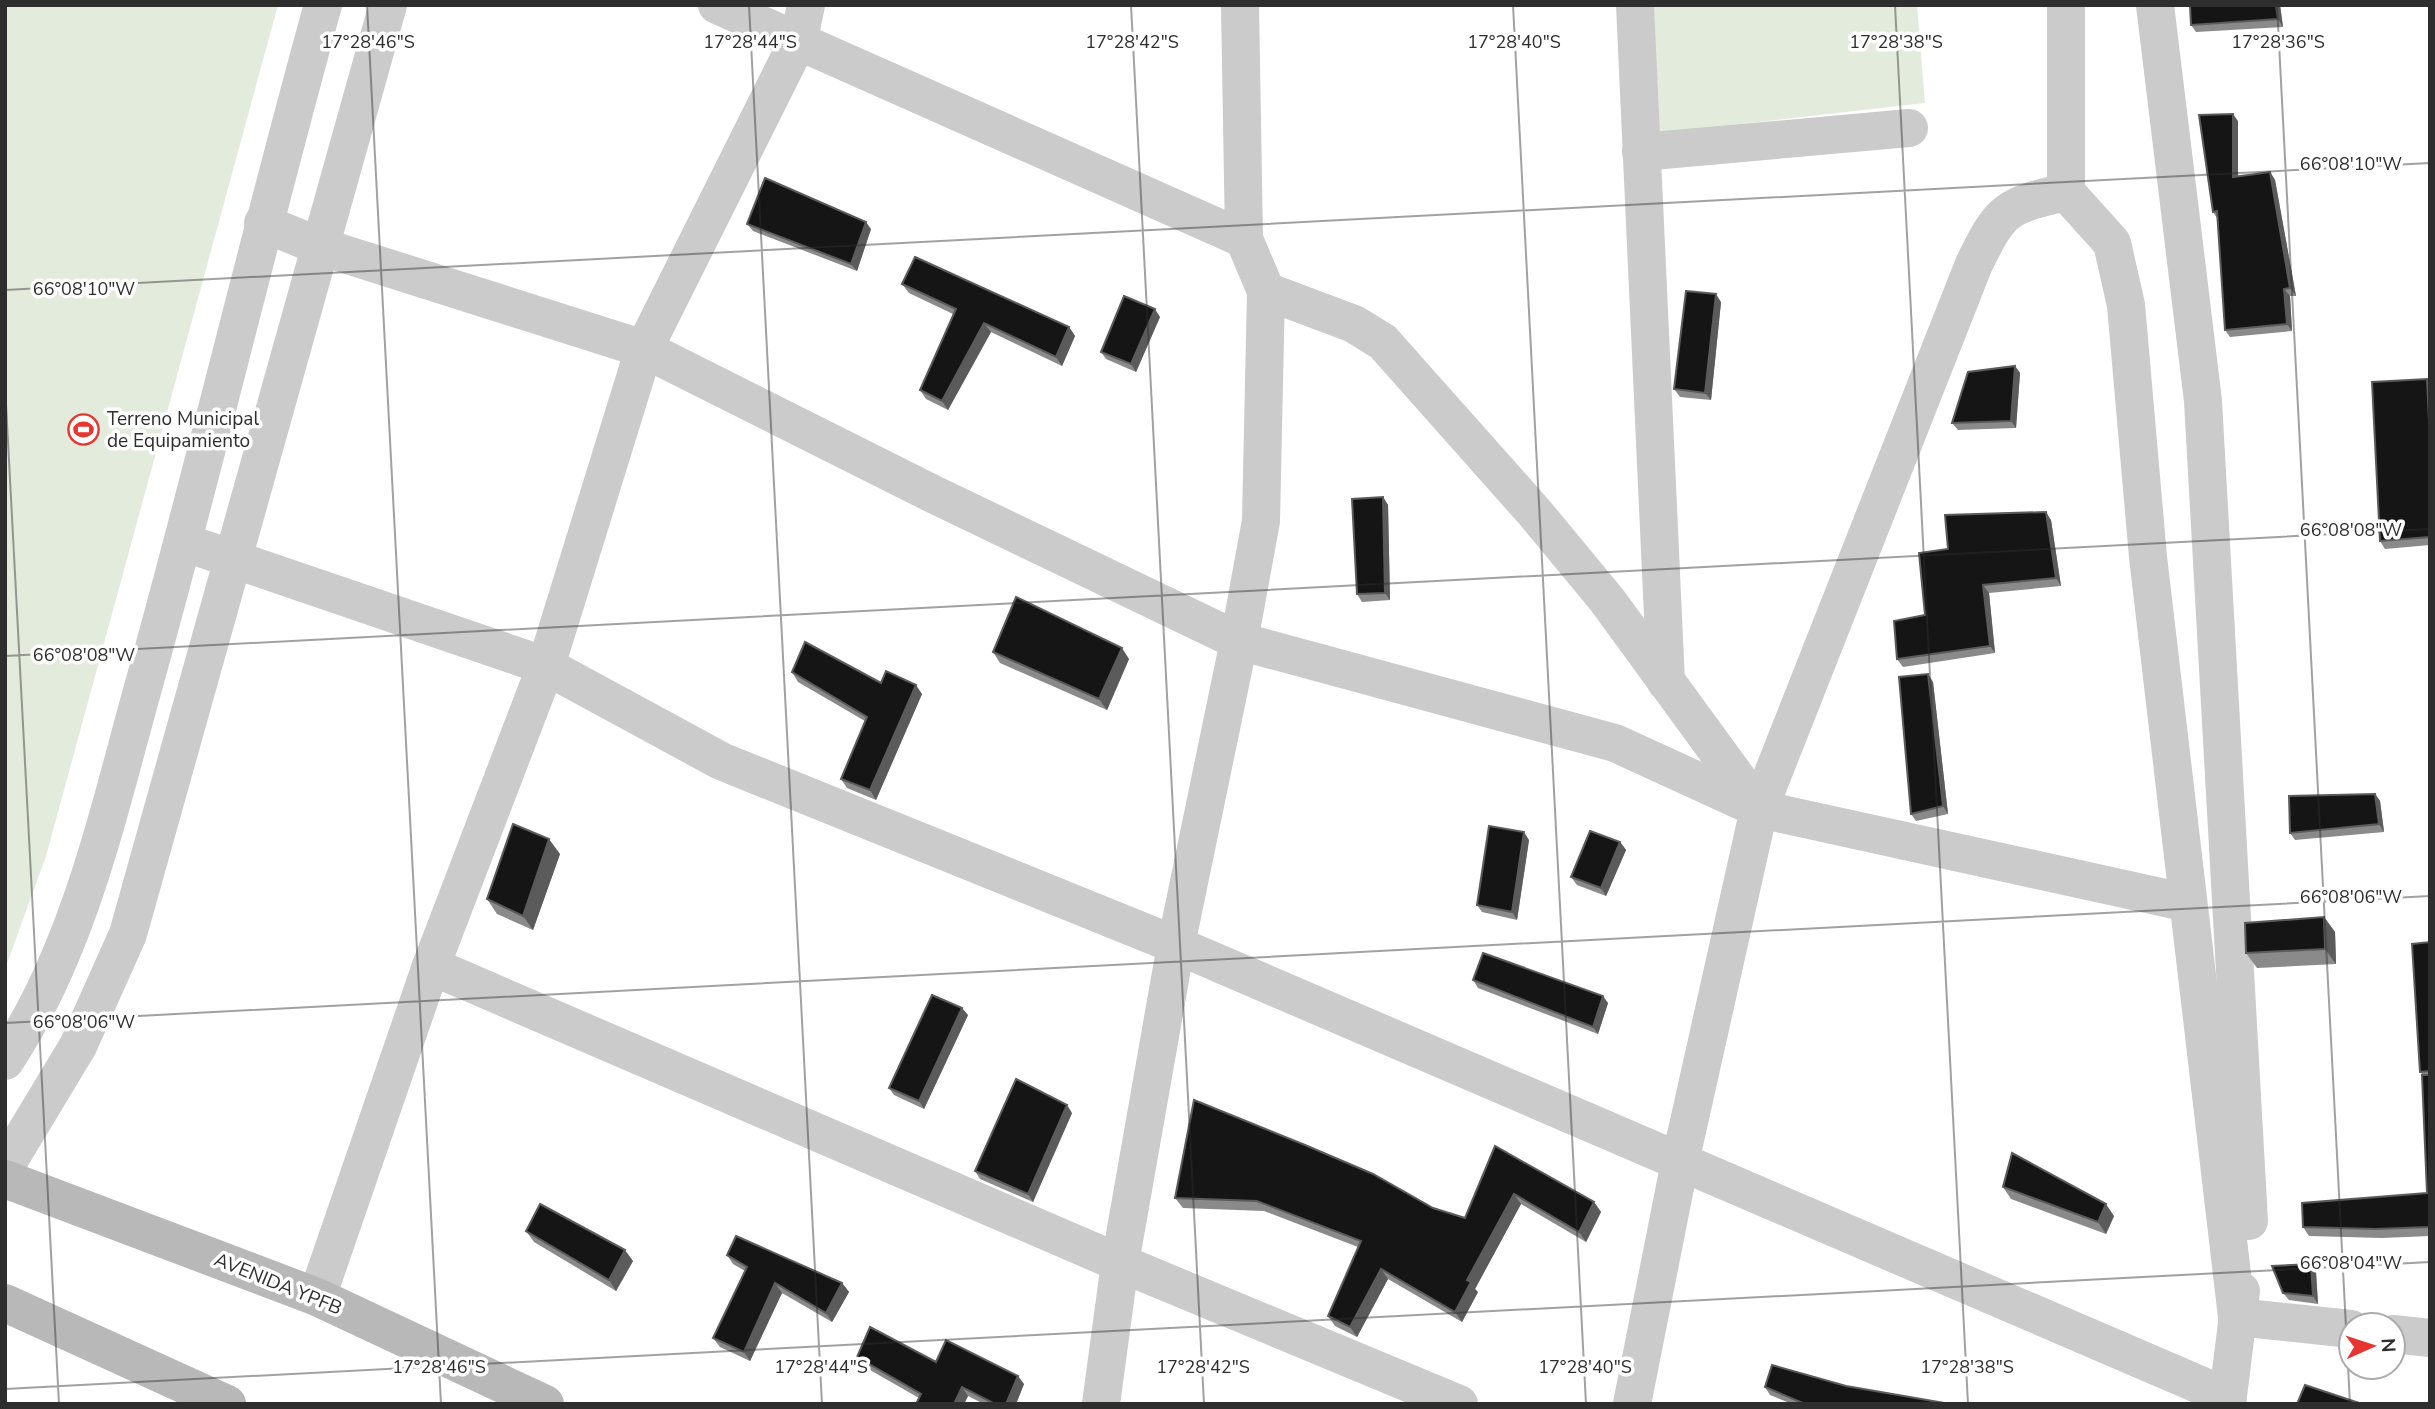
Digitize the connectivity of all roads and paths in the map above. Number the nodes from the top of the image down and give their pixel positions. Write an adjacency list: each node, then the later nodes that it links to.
1 (323, 5): 12 (street)
2 (388, 5): 14 (street)
3 (717, 5): 8 (street)
4 (1240, 5): 13 (street)
5 (1634, 5): 10 (street)
6 (2066, 5): 11 (street)
7 (2155, 5): 33 (street)
8 (802, 22): 13 (street); 16 (street)
9 (1909, 128): 10 (street)
10 (1641, 152): 21 (street)
11 (2066, 192): 22 (street); 23 (street)
12 (263, 223): 14 (street); 17 (street)
13 (1244, 239): 15 (street)
14 (319, 246): 16 (street); 18 (street)
15 (1266, 291): 19 (street); 21 (street)
16 (644, 349): 19 (street); 20 (street)
17 (183, 542): 18 (street); 26 (street)
18 (231, 558): 20 (street); 28 (street)
19 (1240, 641): 22 (street); 24 (street)
20 (547, 666): 24 (street); 25 (street)
21 (1666, 682): 22 (street)
22 (1759, 809): 23 (street); 27 (street)
23 (2188, 903): 33 (street)
24 (1176, 945): 27 (street); 30 (street)
25 (431, 966): 30 (street); 31 (street)
26 (5, 1061)
27 (1680, 1162): 37 (street); 42 (street)
28 (5, 1167)
29 (5, 1179): 31 (street, AVENIDA YPFB)
30 (1120, 1263): 40 (street); 41 (street)
31 (317, 1297): 39 (street, AVENIDA YPFB)
32 (5, 1303): 38 (street)
33 (2237, 1317): 34 (street); 37 (street)
34 (2337, 1328)
35 (2407, 1336): 36 (street)
36 (2430, 1338)
37 (2227, 1400)
38 (227, 1404)
39 (545, 1404)
40 (1101, 1404)
41 (1459, 1404)
42 (1632, 1404)

